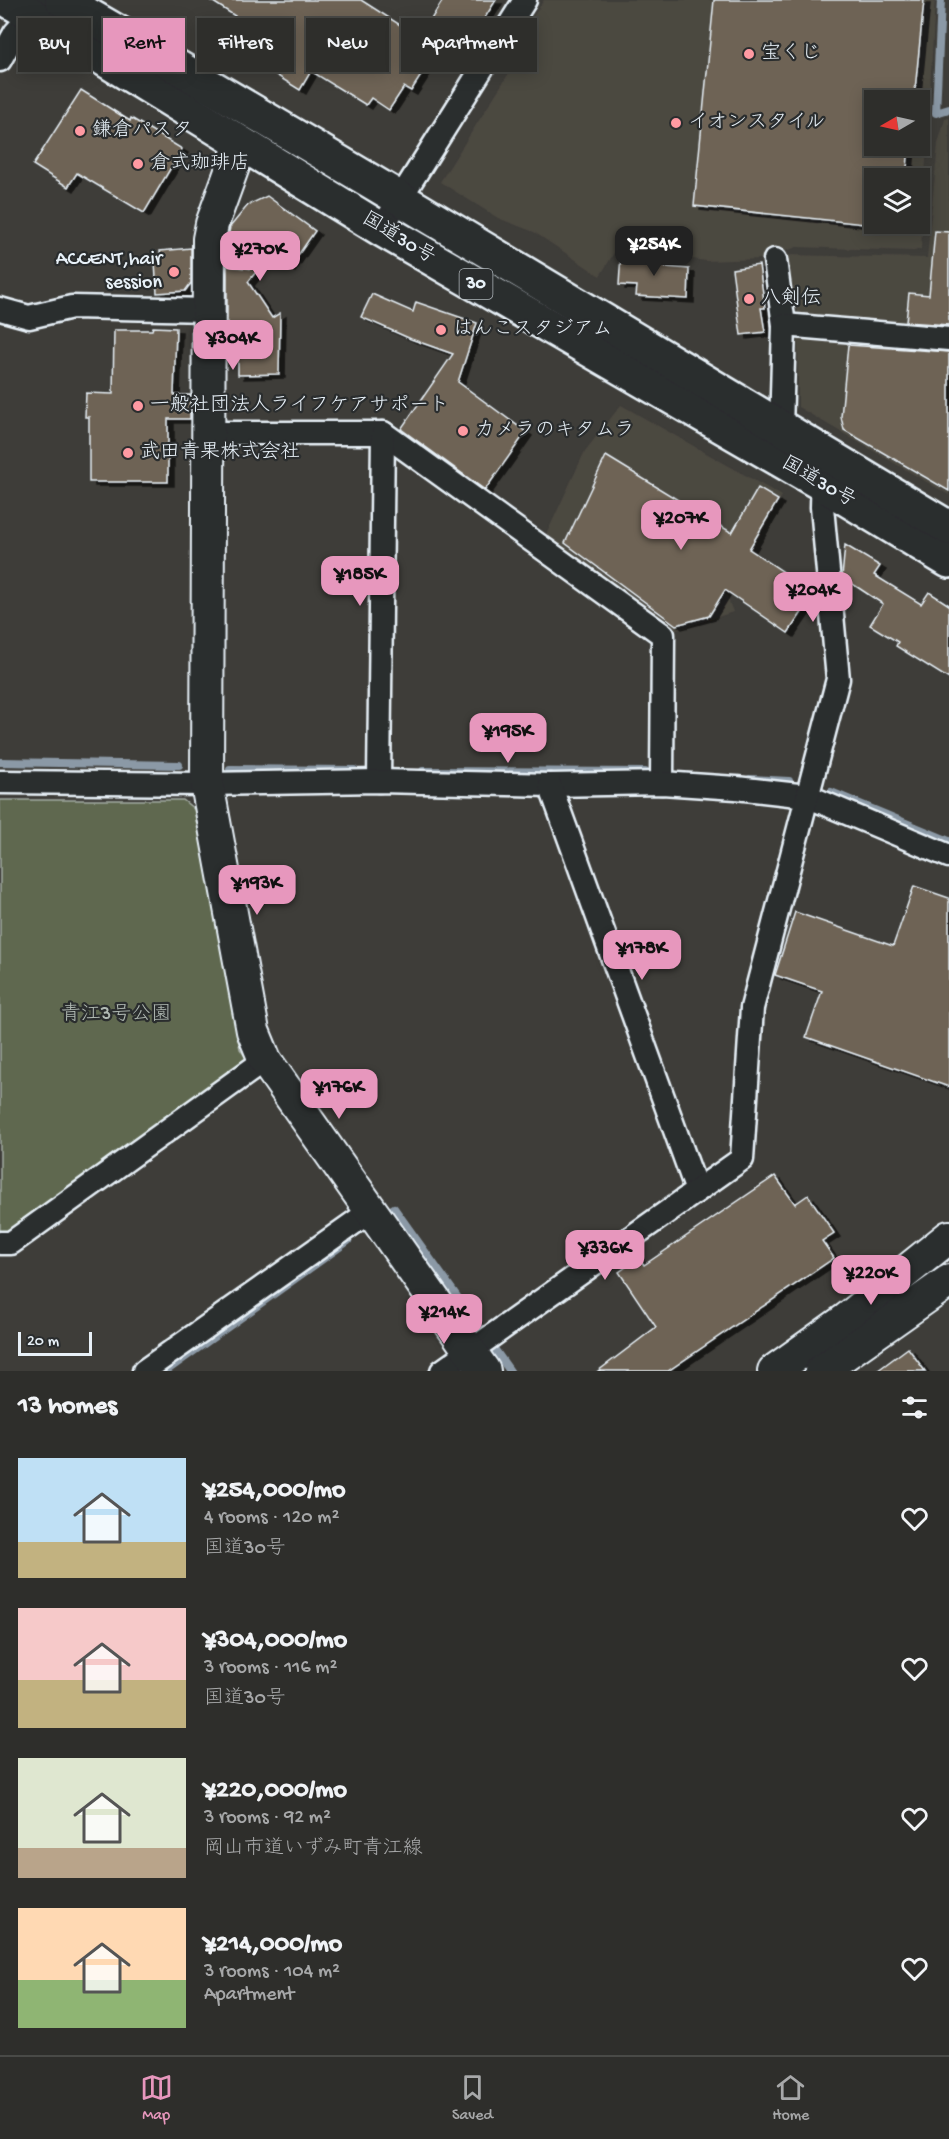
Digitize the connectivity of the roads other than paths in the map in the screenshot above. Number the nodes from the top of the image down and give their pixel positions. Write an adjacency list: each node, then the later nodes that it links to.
1 (62, 0): 6 (highway, 国道30号 / 30)
2 (525, 0): 6 (street)
3 (28, 5): 4 (street); 5 (highway, 国道30号 / 30)
4 (0, 60)
5 (241, 144): 7 (highway, 国道30号 / 30); 10 (street)
6 (400, 198): 7 (street); 15 (highway, 国道30号 / 30)
7 (381, 229): 15 (highway, 国道30号 / 30)
8 (775, 260): 11 (street)
9 (0, 309): 10 (street)
10 (208, 310): 13 (street)
11 (784, 325): 12 (street); 15 (street)
12 (949, 339)
13 (208, 433): 14 (street); 22 (street)
14 (383, 433): 19 (street); 21 (street)
15 (776, 443): 16 (highway, 国道30号 / 30)
16 (824, 469): 17 (highway, 国道30号 / 30); 18 (highway, 国道30号 / 30); 24 (street)
17 (949, 528)
18 (949, 561)
19 (379, 781): 22 (street); 23 (street)
20 (0, 782): 22 (street)
21 (662, 783): 23 (street); 24 (street)
22 (207, 784): 26 (street)
23 (550, 785): 27 (street)
24 (807, 796): 25 (street); 27 (street)
25 (949, 856)
26 (266, 1060): 28 (street); 30 (street)
27 (697, 1191): 33 (street)
28 (376, 1216): 33 (street); 34 (street)
29 (949, 1237): 31 (street)
30 (0, 1243)
31 (924, 1257): 32 (street); 36 (street)
32 (947, 1286): 37 (street)
33 (482, 1350): 35 (street)
34 (144, 1371)
35 (442, 1371)
36 (774, 1371)
37 (821, 1371)

